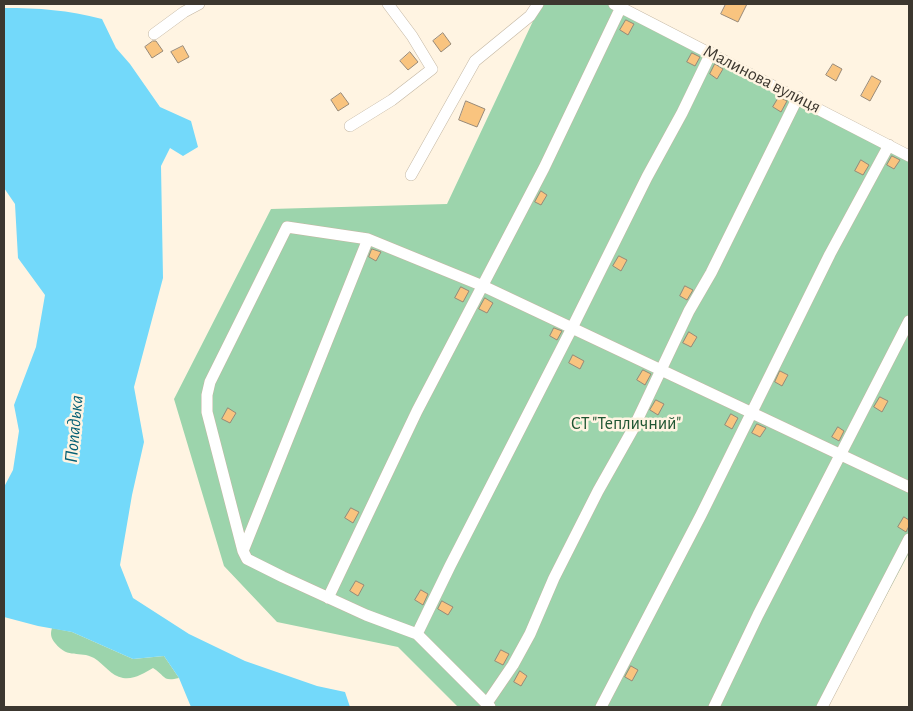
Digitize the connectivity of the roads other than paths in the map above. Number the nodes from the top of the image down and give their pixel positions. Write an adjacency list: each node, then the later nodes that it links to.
1 (199, 4): 5 (street)
2 (388, 4): 8 (street)
3 (538, 4): 11 (street)
4 (617, 6): 6 (street, Малинова вулиця); 13 (street)
5 (154, 34)
6 (711, 53): 7 (street, Малинова вулиця); 15 (street)
7 (798, 97): 9 (street, Малинова вулиця); 16 (street)
8 (350, 126)
9 (889, 145): 10 (street, Малинова вулиця); 17 (street)
10 (909, 156)
11 (411, 175)
12 (368, 239): 13 (street); 21 (street); 21 (street)
13 (483, 286): 15 (street); 22 (street)
14 (909, 321): 18 (street)
15 (572, 328): 16 (street); 23 (street)
16 (661, 370): 17 (street); 24 (street)
17 (750, 412): 18 (street); 25 (street)
18 (840, 455): 19 (street); 26 (street)
19 (909, 488)
20 (909, 539): 27 (street)
21 (243, 552): 22 (street)
22 (328, 598): 23 (street)
23 (417, 634): 24 (street)
24 (489, 705)
25 (601, 707)
26 (714, 707)
27 (822, 707)

